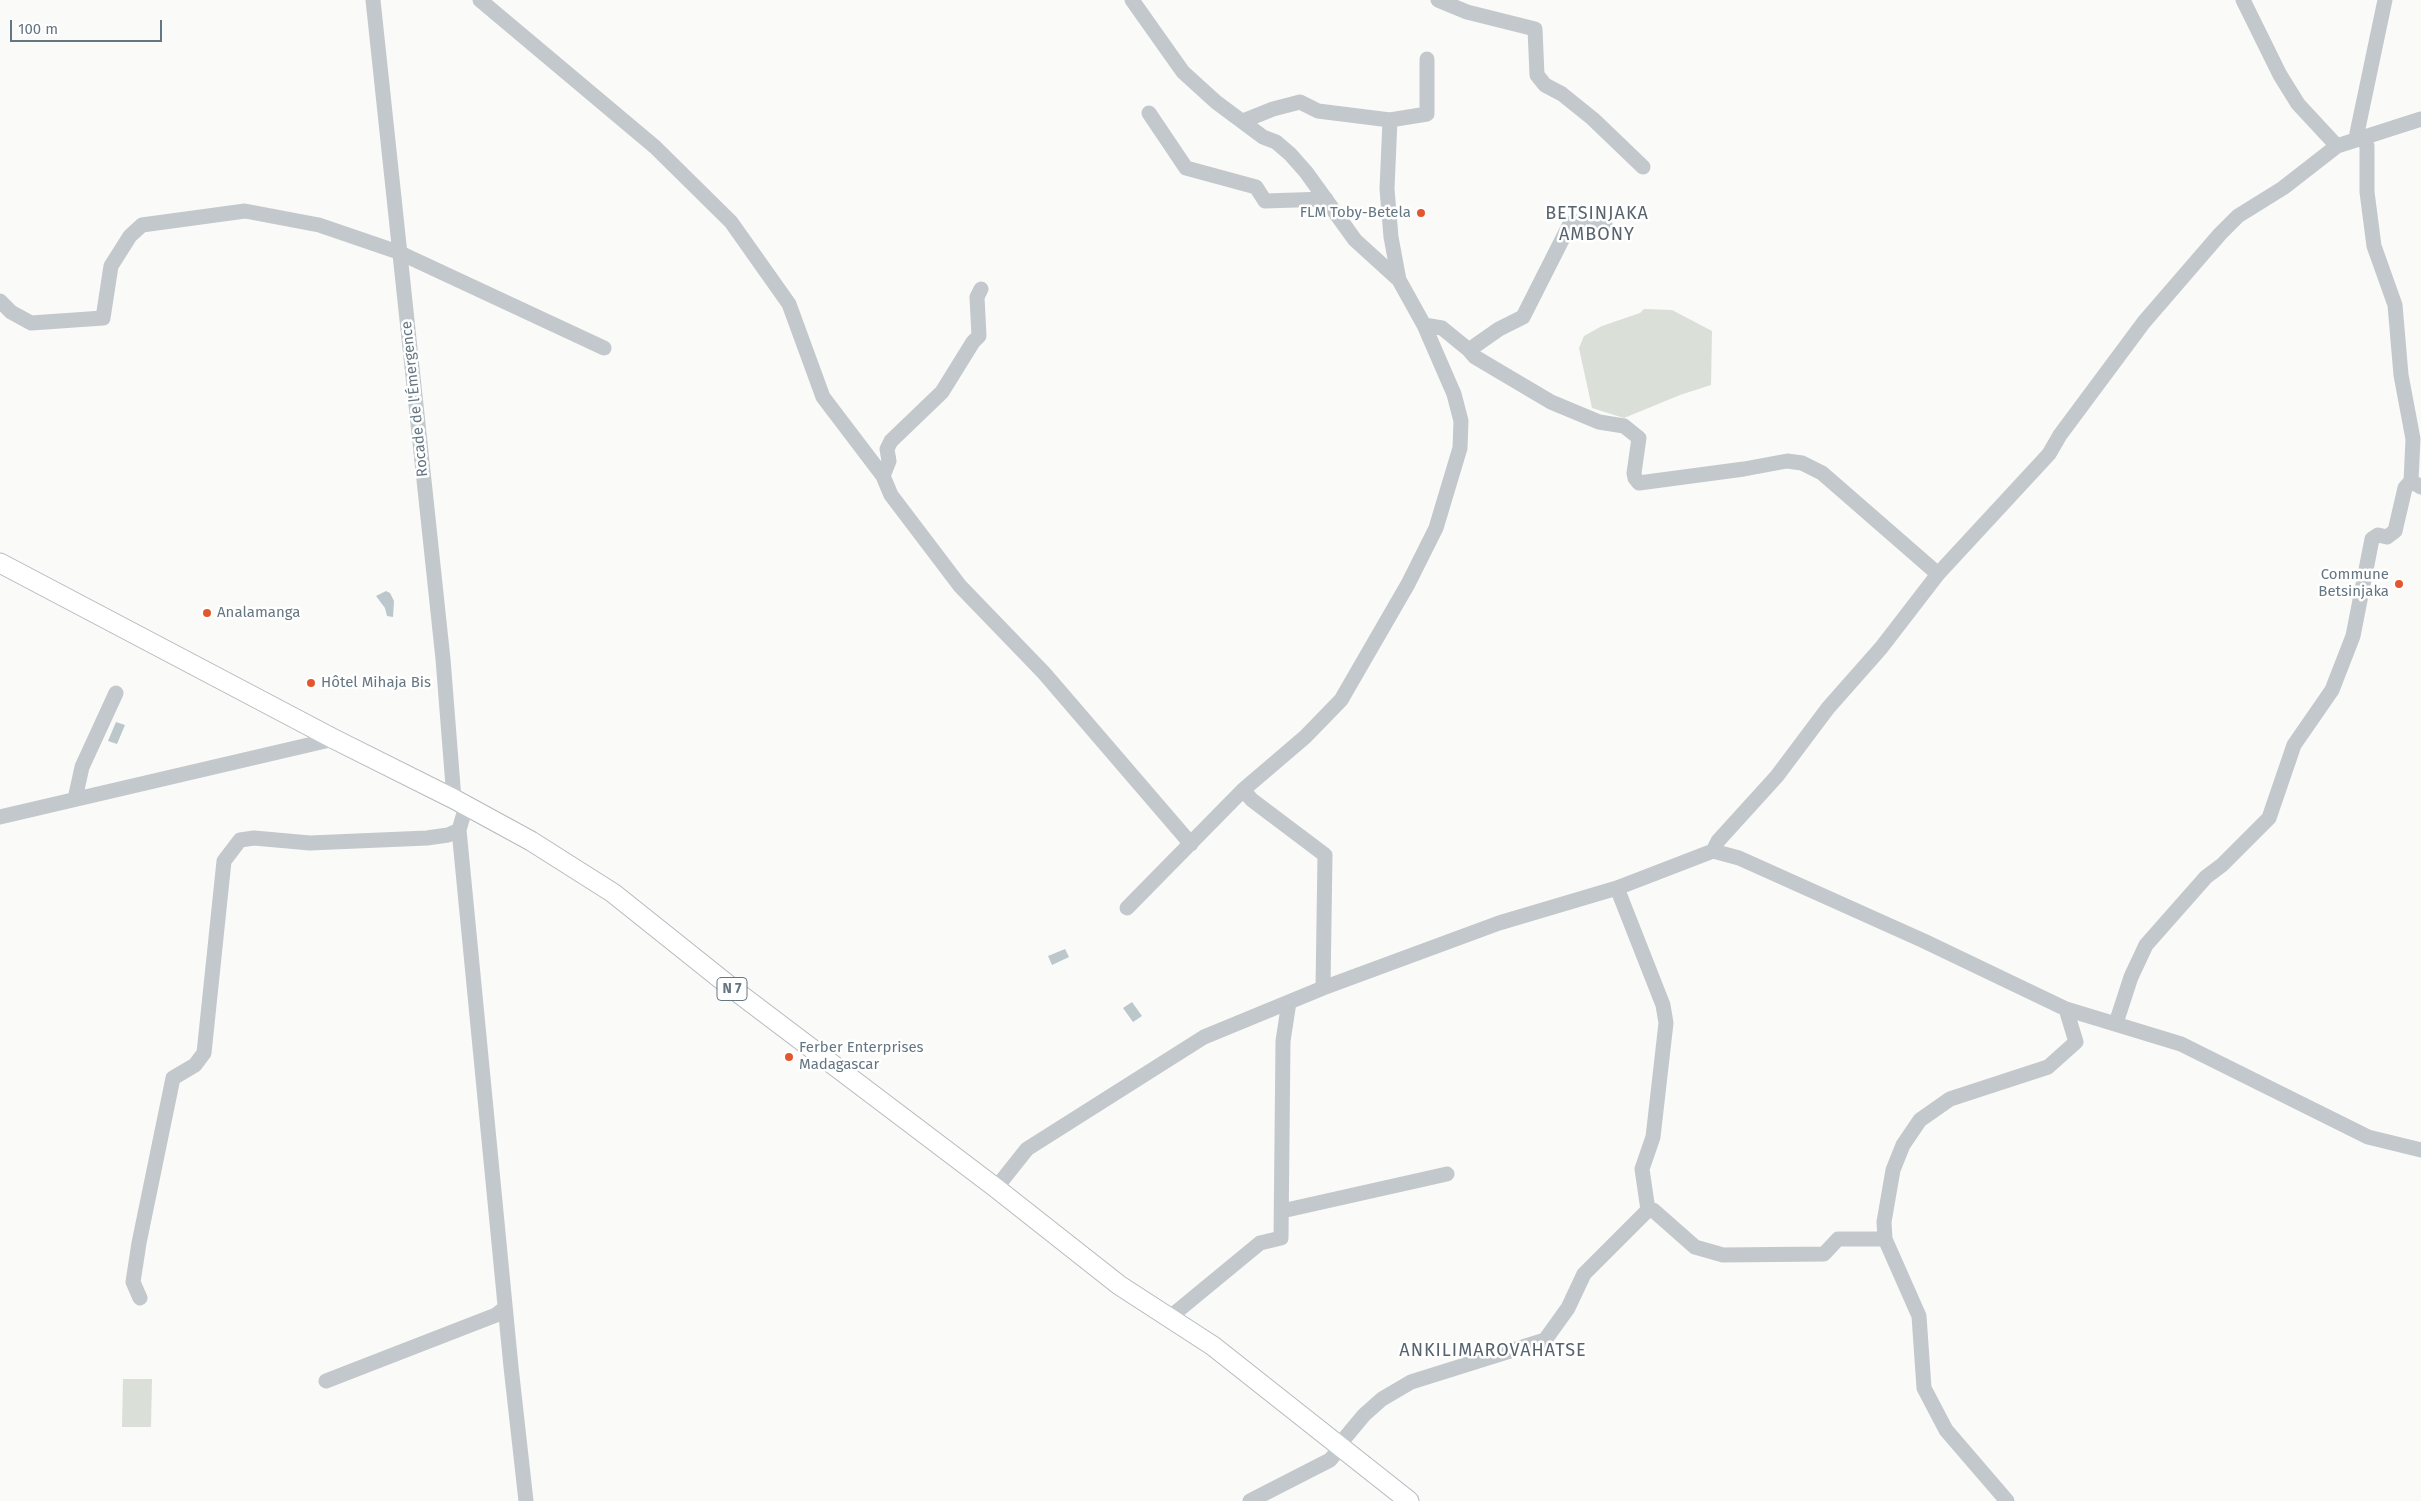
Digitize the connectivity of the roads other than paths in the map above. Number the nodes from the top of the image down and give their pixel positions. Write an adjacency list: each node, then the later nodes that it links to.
1 (373, 0): 17 (street, Rocade de l'Émergence)
2 (480, 0): 24 (street)
3 (1132, 0): 11 (street)
4 (1438, 0): 14 (street)
5 (2243, 0): 13 (street)
6 (2385, 0): 12 (street)
7 (1427, 59): 10 (street)
8 (1149, 113): 15 (street)
9 (2421, 119): 12 (street)
10 (1390, 120): 11 (street); 18 (street)
11 (1243, 121): 15 (street)
12 (2362, 137): 13 (street); 25 (street)
13 (2337, 146): 27 (street)
14 (1643, 167)
15 (1326, 199): 18 (street)
16 (1605, 224): 23 (street)
17 (398, 252): 20 (street); 22 (street); 32 (street, Rocade de l'Émergence)
18 (1399, 280): 21 (street)
19 (981, 289): 24 (street)
20 (0, 301)
21 (1424, 325): 23 (street); 30 (street)
22 (604, 348)
23 (1469, 350): 27 (street)
24 (884, 476): 35 (street)
25 (2416, 484): 42 (street)
26 (0, 563): 29 (main road, N 7)
27 (1938, 574): 36 (street)
28 (116, 693): 31 (street)
29 (334, 739): 31 (street); 32 (main road, N 7)
30 (1243, 790): 35 (street); 39 (street)
31 (75, 799): 33 (street)
32 (460, 803): 34 (street); 45 (main road, N 7)
33 (0, 817)
34 (459, 830): 49 (street); 50 (street)
35 (1191, 844): 38 (street)
36 (1713, 851): 37 (street); 41 (street)
37 (1617, 888): 39 (street); 46 (street)
38 (1127, 908)
39 (1323, 988): 40 (street)
40 (1289, 1002): 45 (street); 47 (street)
41 (2066, 1009): 42 (street); 48 (street)
42 (2116, 1023): 43 (street)
43 (2421, 1150)
44 (1447, 1174): 47 (street)
45 (996, 1188): 51 (main road, N 7)
46 (1648, 1210): 48 (street); 53 (street)
47 (1282, 1211): 51 (street)
48 (1885, 1239): 57 (street)
49 (140, 1298)
50 (505, 1308): 52 (street); 54 (street)
51 (1169, 1318): 53 (main road, N 7)
52 (326, 1381)
53 (1340, 1446): 55 (street); 56 (main road, N 7)
54 (526, 1501)
55 (1250, 1501)
56 (1409, 1501)
57 (2007, 1501)

